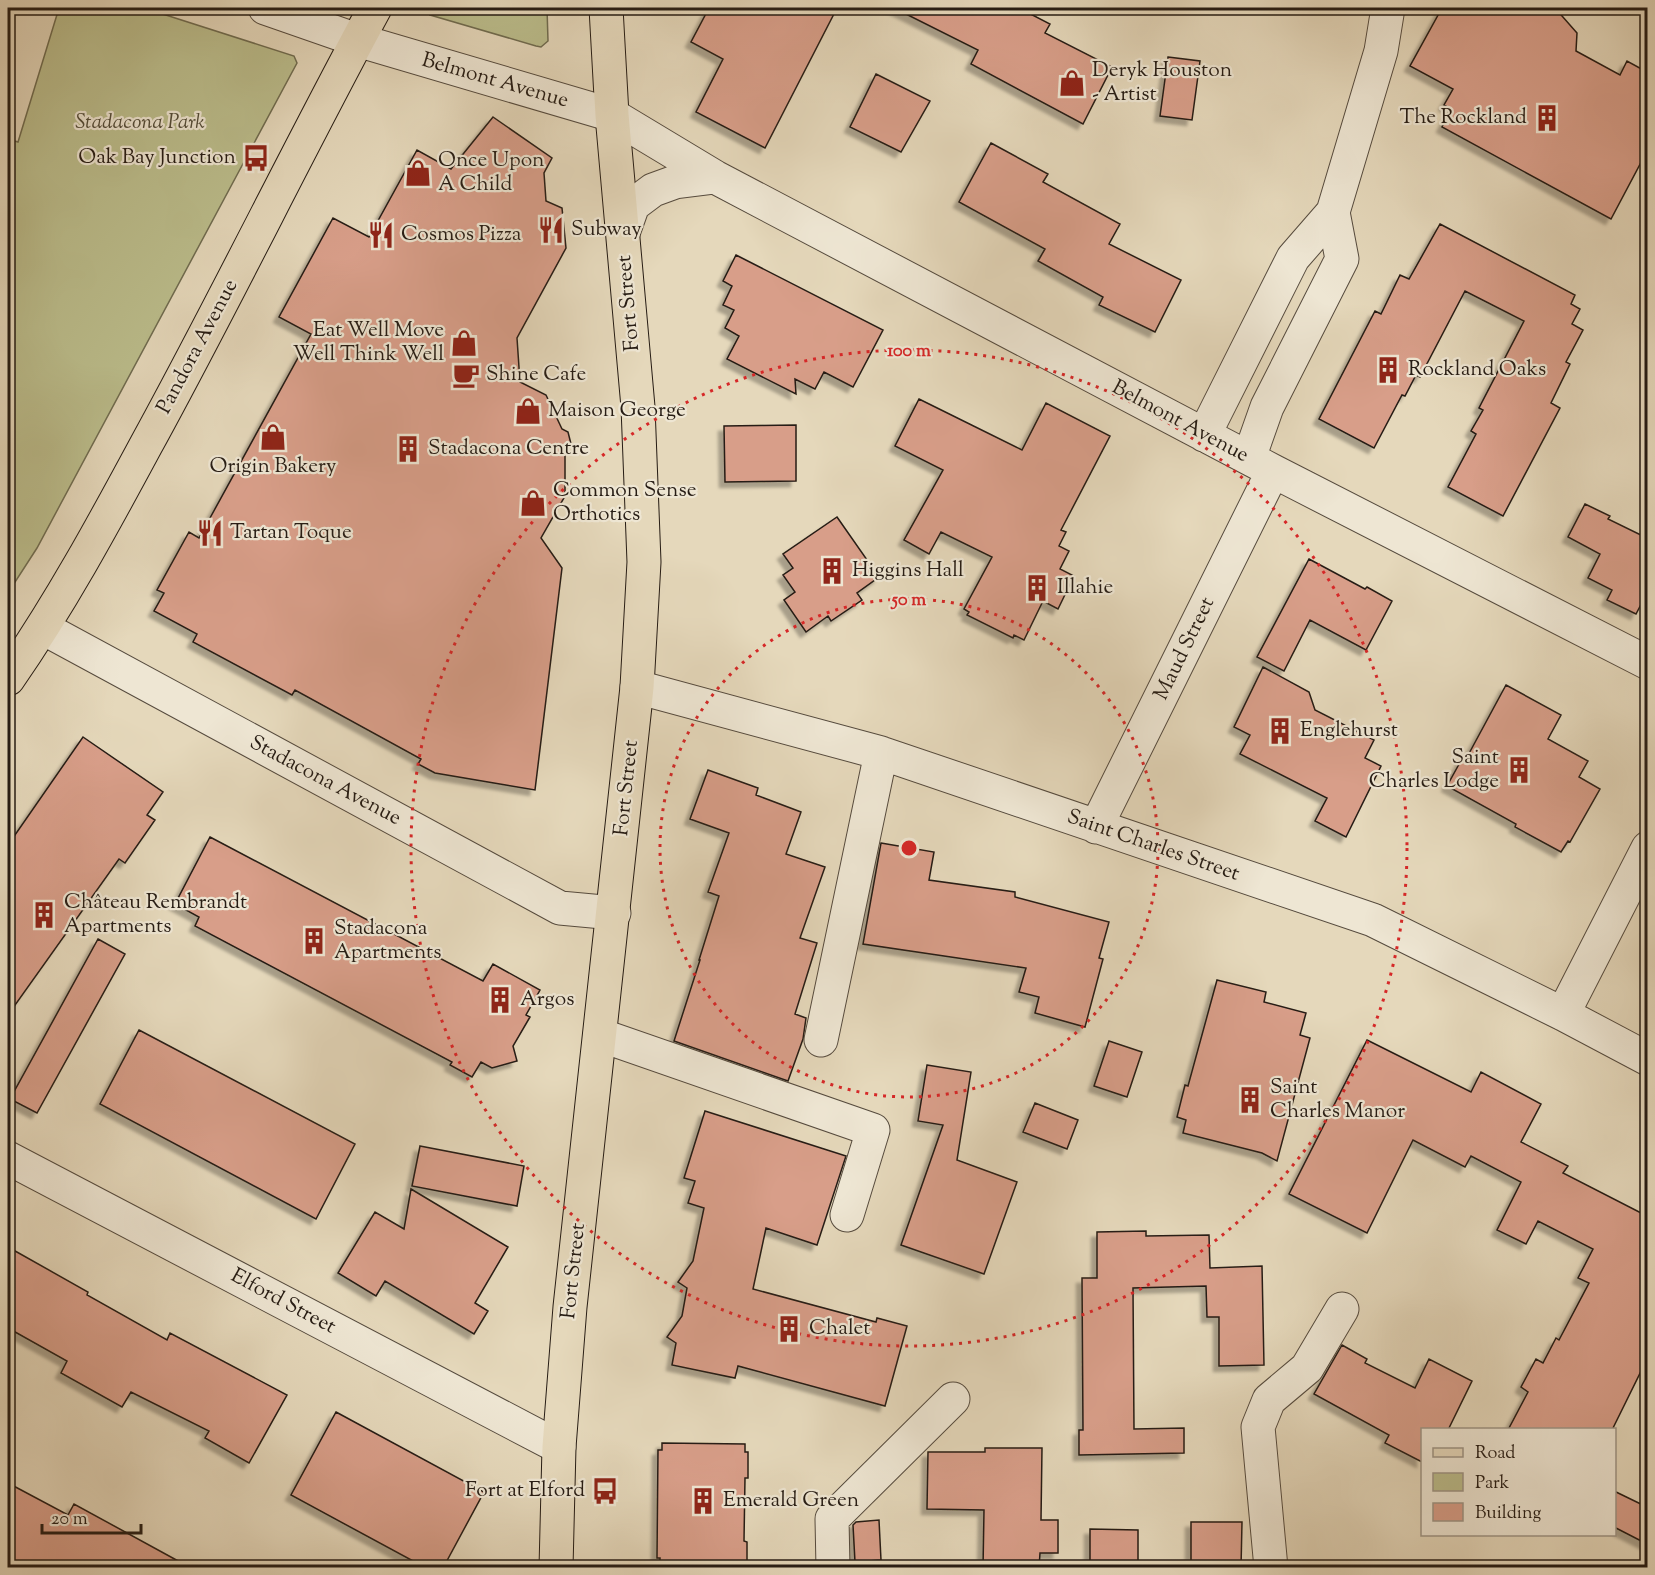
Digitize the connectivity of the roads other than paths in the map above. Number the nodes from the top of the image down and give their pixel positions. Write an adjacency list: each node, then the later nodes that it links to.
1 (265, 8): 5 (street, Belmont Avenue)
2 (375, 8): 5 (main road, Pandora Avenue)
3 (606, 8): 6 (main road, Fort Street)
4 (1388, 8): 8 (street)
5 (357, 40): 6 (street, Belmont Avenue); 12 (main road, Pandora Avenue)
6 (612, 115): 7 (street, Belmont Avenue); 9 (main road, Fort Street)
7 (715, 177): 9 (street); 10 (street, Belmont Avenue)
8 (1333, 212): 10 (street); 11 (street, Maud Street)
9 (623, 233): 15 (main road, Fort Street)
10 (1204, 435): 11 (street, Belmont Avenue)
11 (1261, 465): 13 (street, Belmont Avenue); 17 (street, Maud Street)
12 (43, 628): 14 (main road, Pandora Avenue); 19 (street, Stadacona Avenue)
13 (1647, 663)
14 (8, 679)
15 (637, 687): 16 (street, Saint Charles Street); 19 (main road, Fort Street)
16 (881, 753): 17 (street, Saint Charles Street); 22 (street)
17 (1096, 827): 20 (street, Saint Charles Street)
18 (1647, 848): 20 (street)
19 (614, 913): 21 (main road, Fort Street)
20 (1563, 1014): 23 (street, Saint Charles Street)
21 (600, 1035): 25 (street); 28 (main road, Fort Street)
22 (821, 1040)
23 (1647, 1059)
24 (8, 1158): 28 (street, Elford Street)
25 (847, 1215)
26 (1342, 1309): 31 (street)
27 (953, 1399): 30 (street)
28 (559, 1447): 29 (main road, Fort Street)
29 (556, 1568)
30 (833, 1568)
31 (1271, 1568)

